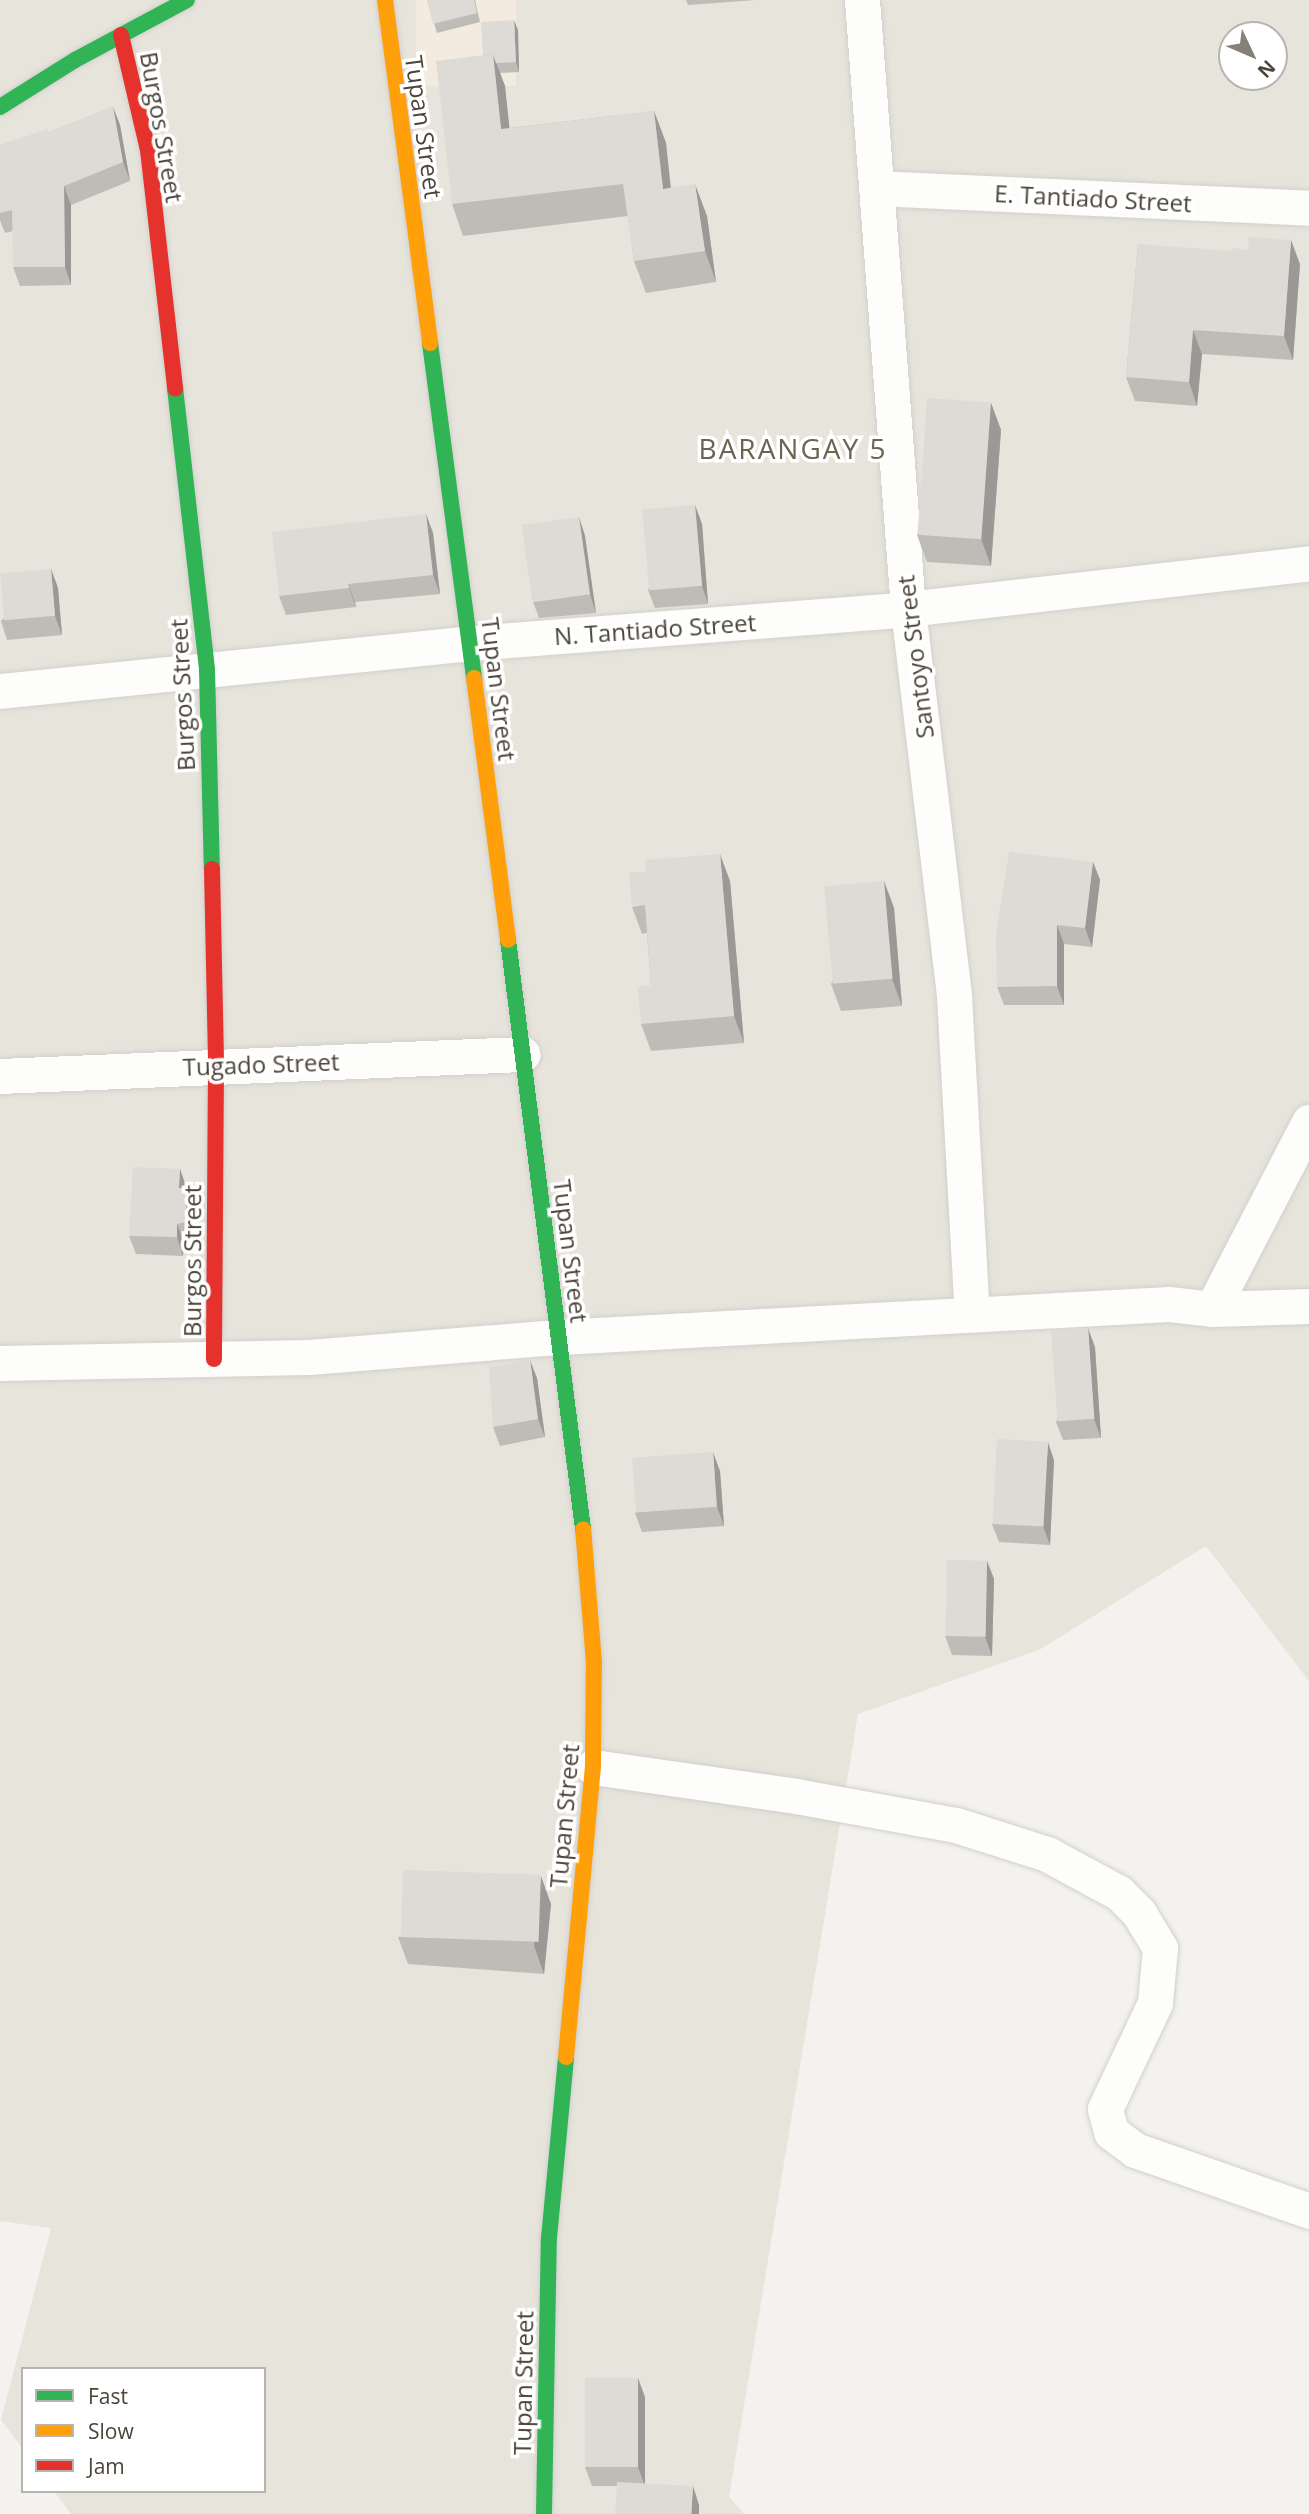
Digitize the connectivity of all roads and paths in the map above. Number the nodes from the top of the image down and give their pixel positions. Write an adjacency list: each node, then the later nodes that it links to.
1 (187, 0): 4 (main road)
2 (385, 0): 10 (main road, Tupan Street)
3 (862, 0): 6 (street, Santoyo Street)
4 (121, 35): 5 (main road); 11 (main road, Burgos Street)
5 (0, 107)
6 (876, 188): 7 (street, E. Tantiado Street); 9 (street, Santoyo Street)
7 (1309, 208)
8 (1309, 563): 9 (street, N. Tantiado Street)
9 (908, 609): 10 (street, N. Tantiado Street); 19 (street, Santoyo Street)
10 (471, 643): 11 (street, N. Tantiado Street); 13 (main road, Tupan Street)
11 (206, 670): 12 (street, N. Tantiado Street); 14 (main road, Burgos Street)
12 (0, 691)
13 (523, 1054): 14 (street, Tugado Street); 20 (main road, Tupan Street)
14 (216, 1065): 15 (street, Tugado Street); 21 (main road, Burgos Street)
15 (0, 1076)
16 (1309, 1122): 18 (street)
17 (1309, 1306): 18 (street)
18 (1212, 1309): 19 (street)
19 (972, 1314): 20 (street)
20 (560, 1337): 21 (street); 23 (main road, Tupan Street)
21 (214, 1359): 22 (street)
22 (0, 1363)
23 (593, 1767): 24 (street); 25 (main road, Tupan Street)
24 (1309, 2211)
25 (544, 2514)

